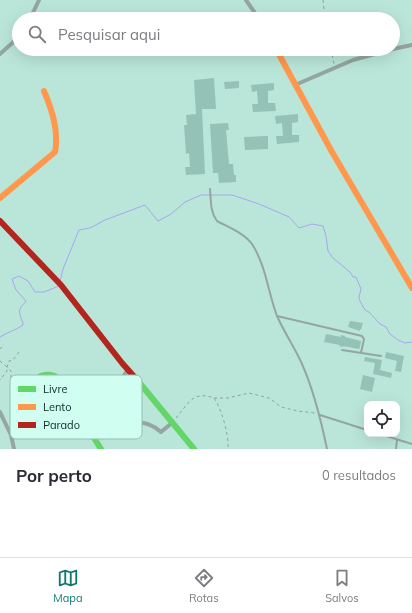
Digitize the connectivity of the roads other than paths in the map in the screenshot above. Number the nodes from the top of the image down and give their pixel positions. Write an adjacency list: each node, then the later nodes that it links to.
1 (39, 0): 3 (street)
2 (246, 0): 4 (street)
3 (33, 12)
4 (254, 12)
5 (12, 43): 8 (street)
6 (412, 45): 7 (street)
7 (400, 48)
8 (0, 54)
9 (280, 56): 11 (street)
10 (368, 56): 11 (street)
11 (295, 85): 16 (street)
12 (44, 91): 14 (street)
13 (210, 189): 17 (lane)
14 (0, 198)
15 (0, 221): 21 (street)
16 (412, 288)
17 (277, 316): 19 (lane); 28 (lane)
18 (342, 350): 19 (lane)
19 (361, 353): 20 (lane)
20 (381, 356)
21 (128, 370): 24 (street); 25 (street)
22 (42, 375): 23 (street)
23 (53, 375)
24 (125, 375)
25 (132, 375)
26 (142, 386): 29 (street)
27 (0, 412): 32 (street)
28 (320, 415): 31 (lane); 41 (lane)
29 (173, 422): 30 (street); 40 (street)
30 (142, 423)
31 (364, 429)
32 (10, 433)
33 (389, 437): 36 (lane)
34 (12, 439): 38 (street)
35 (95, 439): 39 (street)
36 (398, 440): 37 (lane); 42 (lane)
37 (412, 444)
38 (14, 449)
39 (101, 449)
40 (194, 449)
41 (327, 449)
42 (396, 449)

